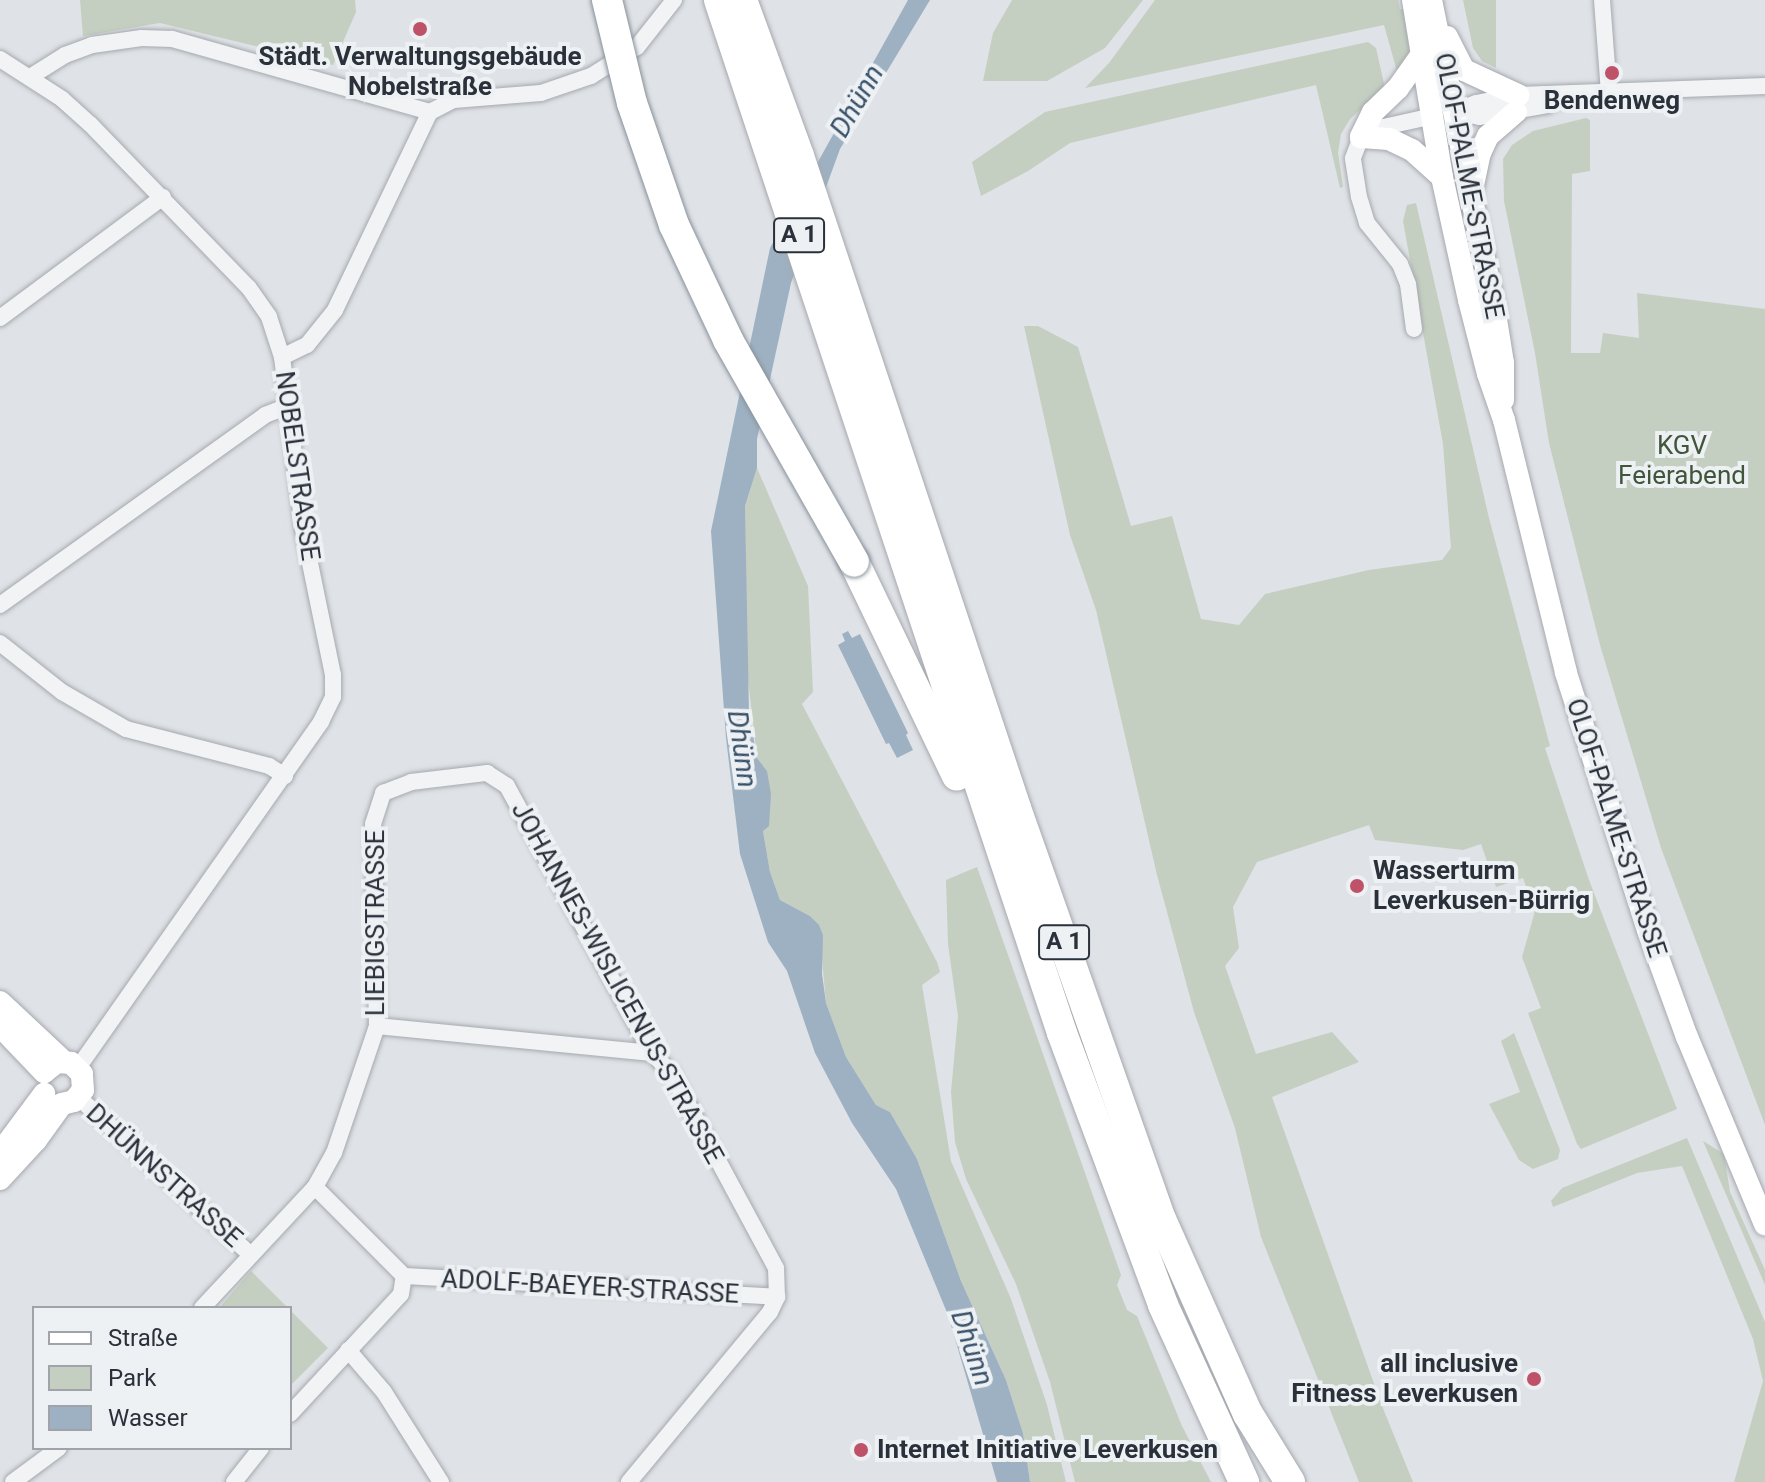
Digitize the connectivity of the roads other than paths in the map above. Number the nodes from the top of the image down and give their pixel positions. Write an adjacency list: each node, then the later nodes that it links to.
1 (607, 0): 31 (highway, bridge)
2 (674, 0): 15 (street)
3 (719, 0): 26 (highway, A 1)
4 (742, 0): 26 (highway, A 1)
5 (1413, 0): 9 (main road, OLOF-PALME-STRASSE)
6 (1431, 0): 16 (main road, OLOF-PALME-STRASSE)
7 (1440, 0): 14 (main road)
8 (1602, 0): 13 (street)
9 (1422, 54): 16 (main road, OLOF-PALME-STRASSE); 17 (main road)
10 (0, 59): 11 (street)
11 (30, 77): 15 (street); 19 (street)
12 (1765, 86): 13 (street)
13 (1609, 93): 14 (street)
14 (1517, 103): 16 (street); 20 (main road)
15 (430, 112): 23 (street, NOBELSTRASSE)
16 (1443, 114): 17 (street, OLOF-PALME-STRASSE); 18 (main road, OLOF-PALME-STRASSE); 20 (main road, OLOF-PALME-STRASSE)
17 (1361, 137): 18 (main road); 22 (street)
18 (1442, 177): 25 (main road, OLOF-PALME-STRASSE)
19 (163, 197): 21 (street); 23 (street)
20 (1471, 199): 25 (main road, OLOF-PALME-STRASSE)
21 (0, 318)
22 (1414, 329)
23 (282, 357): 24 (street, NOBELSTRASSE)
24 (288, 406): 27 (street); 29 (street, NOBELSTRASSE)
25 (1504, 420): 40 (main road, OLOF-PALME-STRASSE)
26 (886, 467): 31 (highway, A 1); 54 (highway, A 1)
27 (0, 605)
28 (0, 643): 29 (street)
29 (285, 776): 36 (street, NOBELSTRASSE)
30 (383, 793): 34 (street, LIEBIGSTRASSE); 35 (street, JOHANNES-WISLICENUS-STRASSE)
31 (1024, 924): 53 (highway, A 1)
32 (0, 1002): 36 (main road, DHÜNNSTRASSE)
33 (0, 1026): 36 (main road, DHÜNNSTRASSE)
34 (377, 1026): 35 (street); 39 (street, LIEBIGSTRASSE)
35 (652, 1053): 43 (street, JOHANNES-WISLICENUS-STRASSE)
36 (61, 1083): 37 (main road, NOBELSTRASSE); 38 (main road, NOBELSTRASSE); 41 (street, DHÜNNSTRASSE)
37 (0, 1153)
38 (0, 1179)
39 (315, 1187): 41 (street, LIEBIGSTRASSE); 42 (street)
40 (1765, 1224)
41 (251, 1255): 44 (street, LIEBIGSTRASSE)
42 (404, 1276): 43 (street, ADOLF-BAEYER-STRASSE); 45 (street)
43 (777, 1297): 52 (street)
44 (204, 1306)
45 (348, 1350): 46 (street); 51 (street)
46 (292, 1412)
47 (56, 1450): 49 (street)
48 (259, 1450): 50 (street)
49 (13, 1482)
50 (234, 1482)
51 (441, 1482)
52 (629, 1482)
53 (1244, 1482)
54 (1290, 1482)

